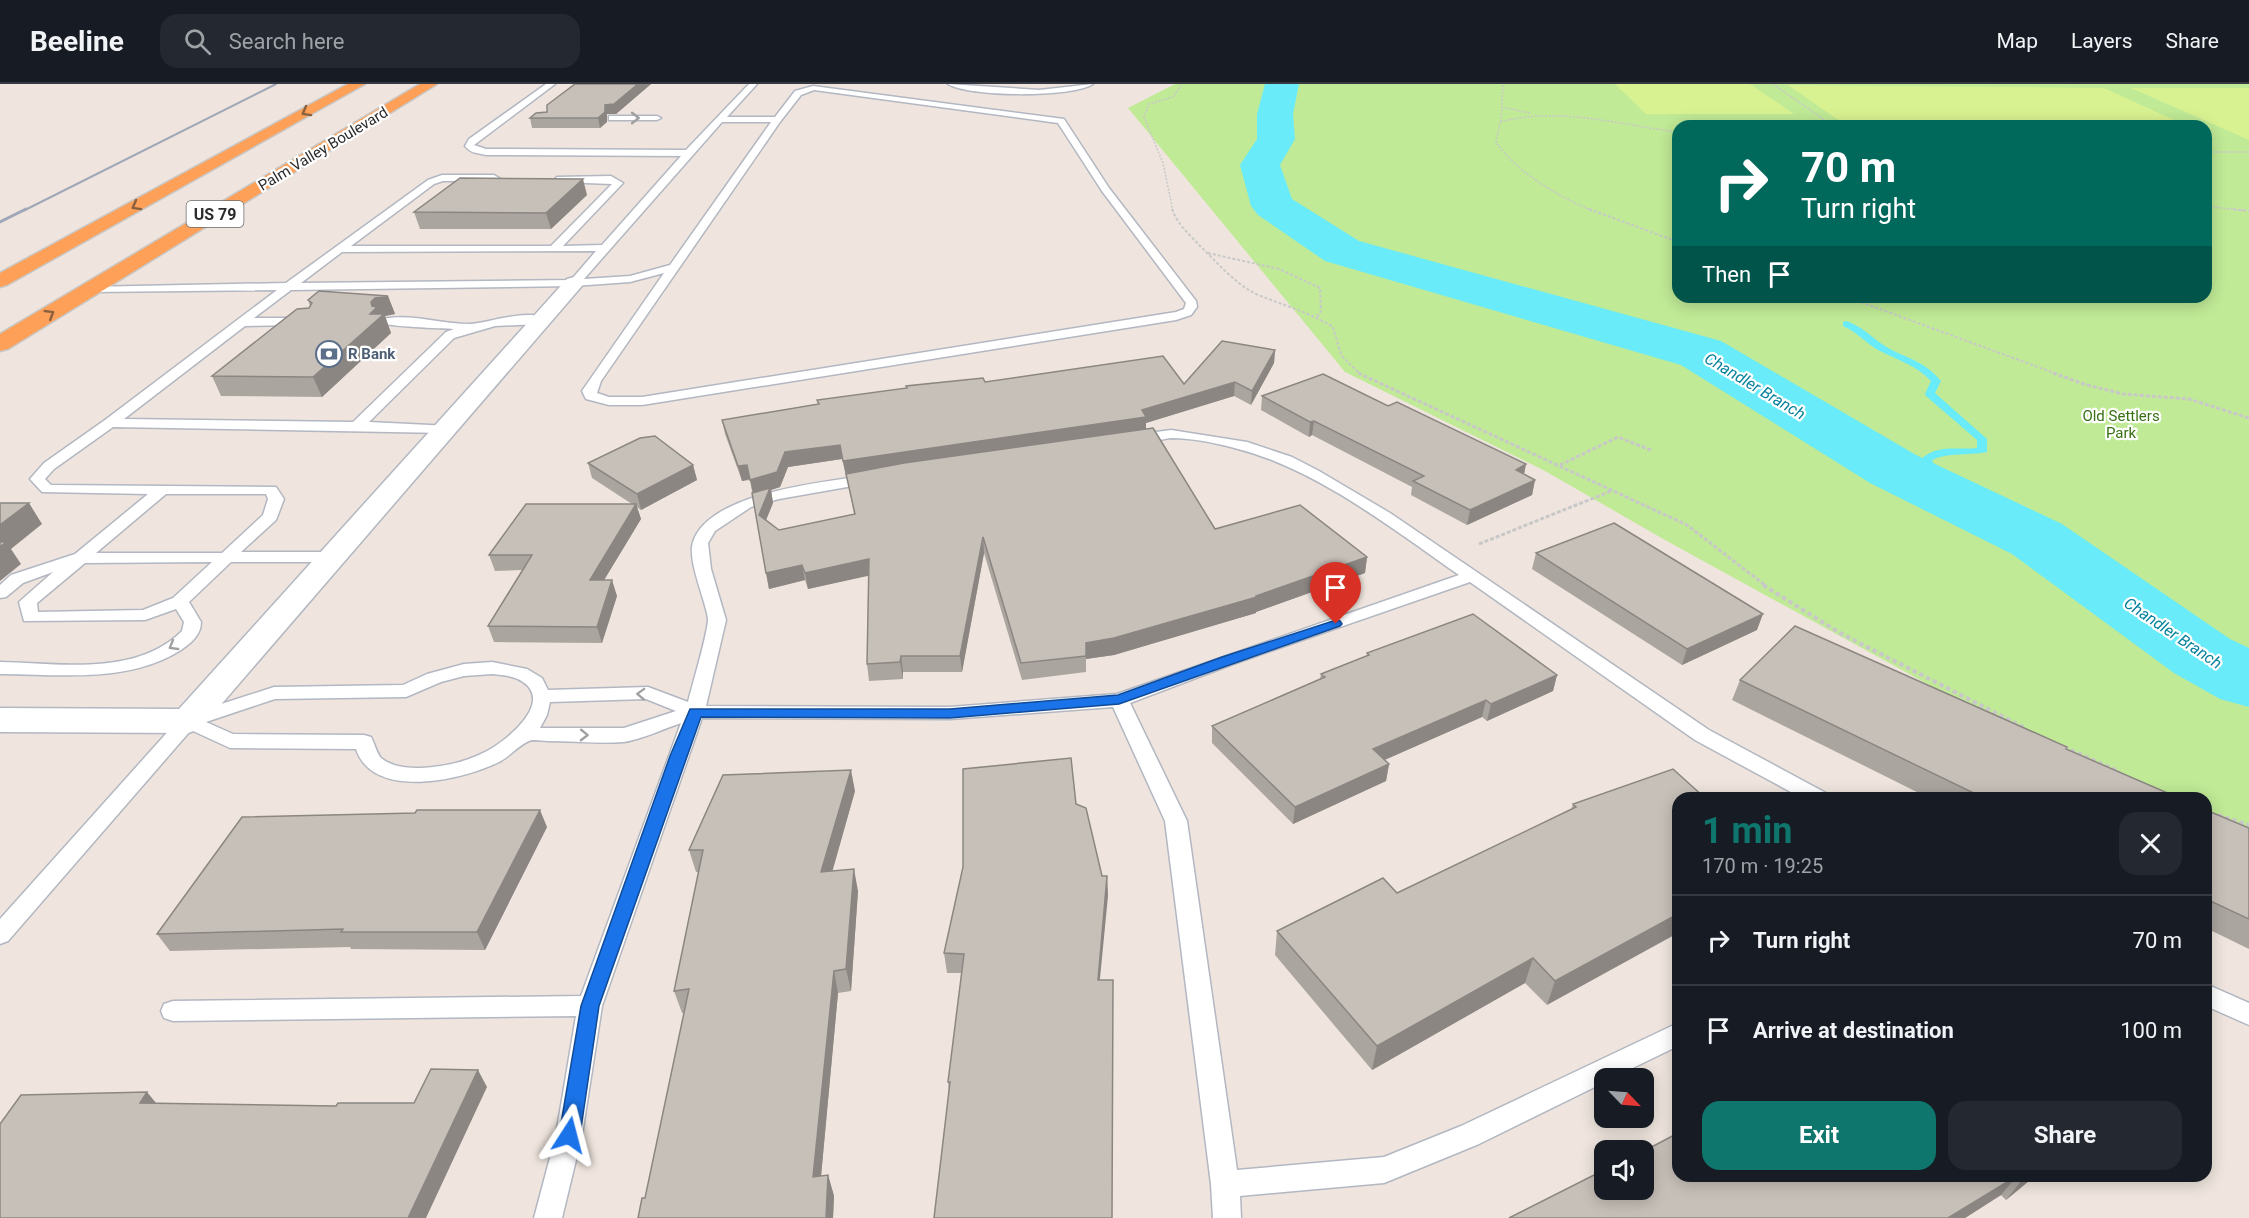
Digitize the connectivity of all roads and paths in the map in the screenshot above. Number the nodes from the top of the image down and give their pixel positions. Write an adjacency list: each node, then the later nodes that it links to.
1 (358, 84): 36 (highway, US 79, one-way to 36)
2 (430, 84): 39 (highway, Palm Valley Boulevard / US 79)
3 (551, 84): 16 (lane)
4 (753, 84): 18 (lane)
5 (952, 84): 10 (lane)
6 (1089, 84): 10 (lane)
7 (1182, 84): 34 (path)
8 (1503, 84): 12 (path)
9 (1773, 84): 20 (path)
10 (987, 88): 11 (lane)
11 (980, 95)
12 (1501, 106): 13 (path); 21 (path)
13 (1538, 115): 21 (path); 22 (path)
14 (612, 118): 15 (lane, one-way to 15)
15 (657, 118)
16 (502, 119): 17 (lane); 25 (lane)
17 (523, 119)
18 (720, 119): 19 (lane); 25 (lane)
19 (777, 120): 35 (lane); 35 (lane)
20 (1824, 120)
21 (1500, 122): 30 (path)
22 (1672, 131)
23 (2212, 152): 24 (path)
24 (2249, 152)
25 (688, 153): 31 (lane)
26 (510, 178): 32 (lane)
27 (543, 178): 33 (lane)
28 (2212, 207): 29 (path)
29 (2249, 212)
30 (1672, 240)
31 (604, 248): 33 (lane); 37 (lane)
32 (340, 249): 33 (lane); 38 (lane)
33 (554, 249)
34 (1208, 253): 41 (path); 41 (path)
35 (671, 268): 37 (lane)
36 (0, 281)
37 (574, 283): 38 (lane); 45 (street)
38 (288, 287): 39 (lane); 42 (lane)
39 (91, 289): 47 (highway, Palm Valley Boulevard / US 79, one-way to 39)
40 (1863, 303): 48 (path)
41 (1317, 317): 54 (path)
42 (247, 318): 43 (lane); 49 (lane)
43 (310, 318)
44 (390, 319): 46 (lane)
45 (541, 320): 46 (lane); 51 (street)
46 (470, 327): 50 (lane)
47 (0, 344)
48 (2249, 418)
49 (110, 423): 50 (lane); 56 (lane)
50 (357, 426): 51 (lane)
51 (445, 429): 58 (street)
52 (1114, 442): 59 (lane)
53 (1653, 451): 54 (path)
54 (1560, 465): 57 (path)
55 (882, 476): 68 (lane)
56 (163, 489): 60 (lane); 61 (lane)
57 (1612, 491): 59 (path); 71 (path)
58 (332, 557): 61 (lane); 70 (street)
59 (1444, 557): 62 (lane)
60 (80, 558): 61 (lane); 63 (lane); 64 (lane)
61 (226, 558): 64 (lane)
62 (1472, 576): 67 (lane); 75 (lane)
63 (0, 593)
64 (179, 602): 65 (lane, one-way to 65)
65 (0, 668)
66 (542, 696): 68 (lane, one-way to 66); 70 (lane); 72 (lane)
67 (1119, 700): 68 (lane); 84 (lane)
68 (695, 712): 72 (lane, one-way to 68); 80 (lane)
69 (0, 720): 70 (street)
70 (188, 721): 72 (lane); 78 (lane)
71 (2028, 730)
72 (525, 734)
73 (2060, 744): 74 (path)
74 (2123, 774)
75 (1808, 792)
76 (2212, 812): 77 (path)
77 (2249, 825)
78 (0, 935)
79 (2212, 997): 82 (lane)
80 (590, 1006): 81 (lane); 85 (lane)
81 (172, 1011)
82 (2249, 1015)
83 (1672, 1037): 84 (lane)
84 (1225, 1184): 86 (lane)
85 (548, 1218)
86 (1227, 1218)

